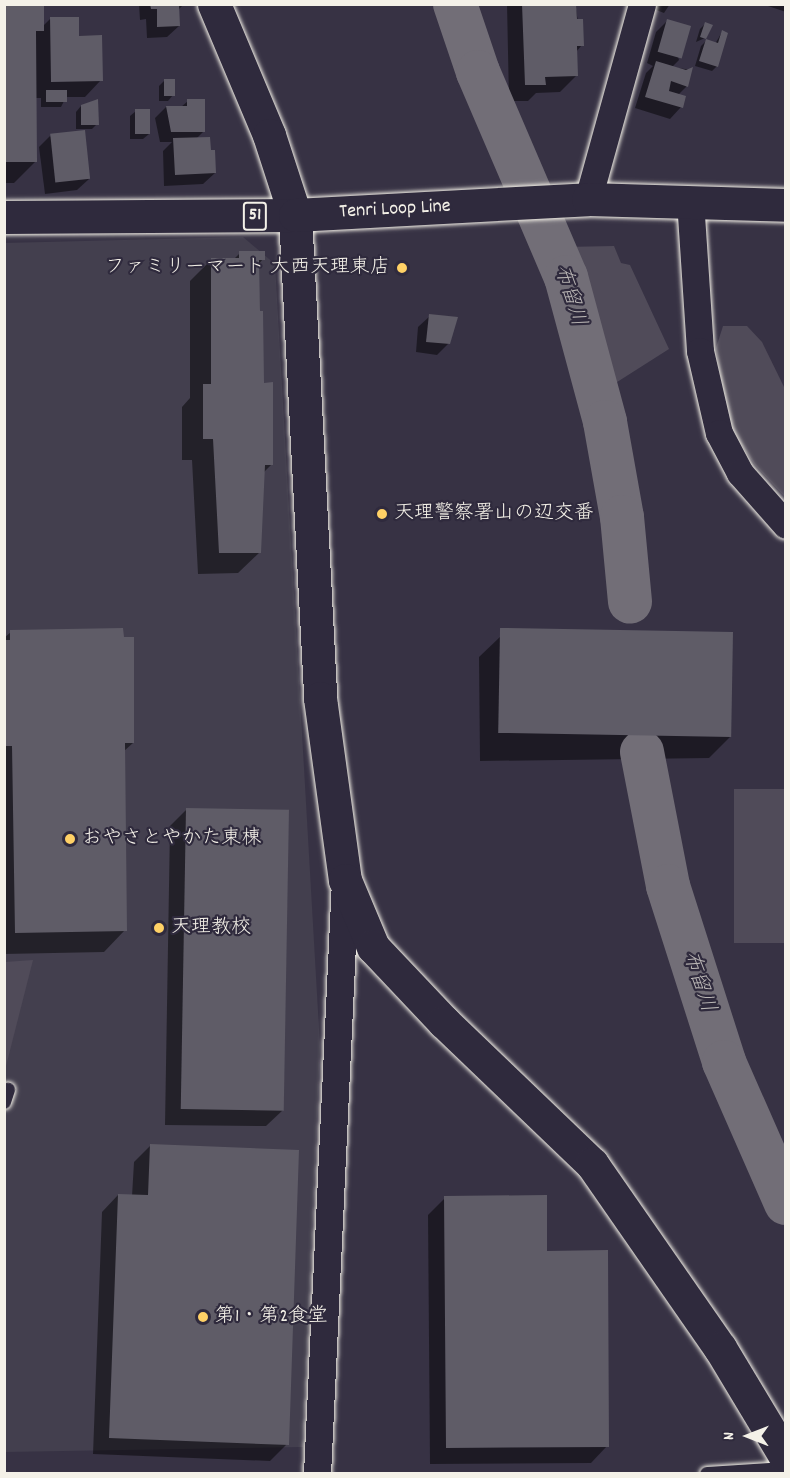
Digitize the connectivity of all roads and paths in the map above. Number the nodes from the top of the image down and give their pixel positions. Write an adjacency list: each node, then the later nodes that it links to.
1 (214, 4): 6 (street)
2 (642, 4): 3 (street)
3 (574, 200): 4 (street, Tenri Loop Line / 51); 6 (street, Tenri Loop Line / 51)
4 (690, 200): 5 (street, Tenri Loop Line / 51); 8 (street)
5 (786, 205)
6 (295, 215): 7 (street, Tenri Loop Line / 51); 9 (street)
7 (4, 217)
8 (786, 525)
9 (345, 880): 10 (street); 12 (street)
10 (786, 1458)
11 (786, 1470): 13 (lane)
12 (317, 1473)
13 (706, 1473)

